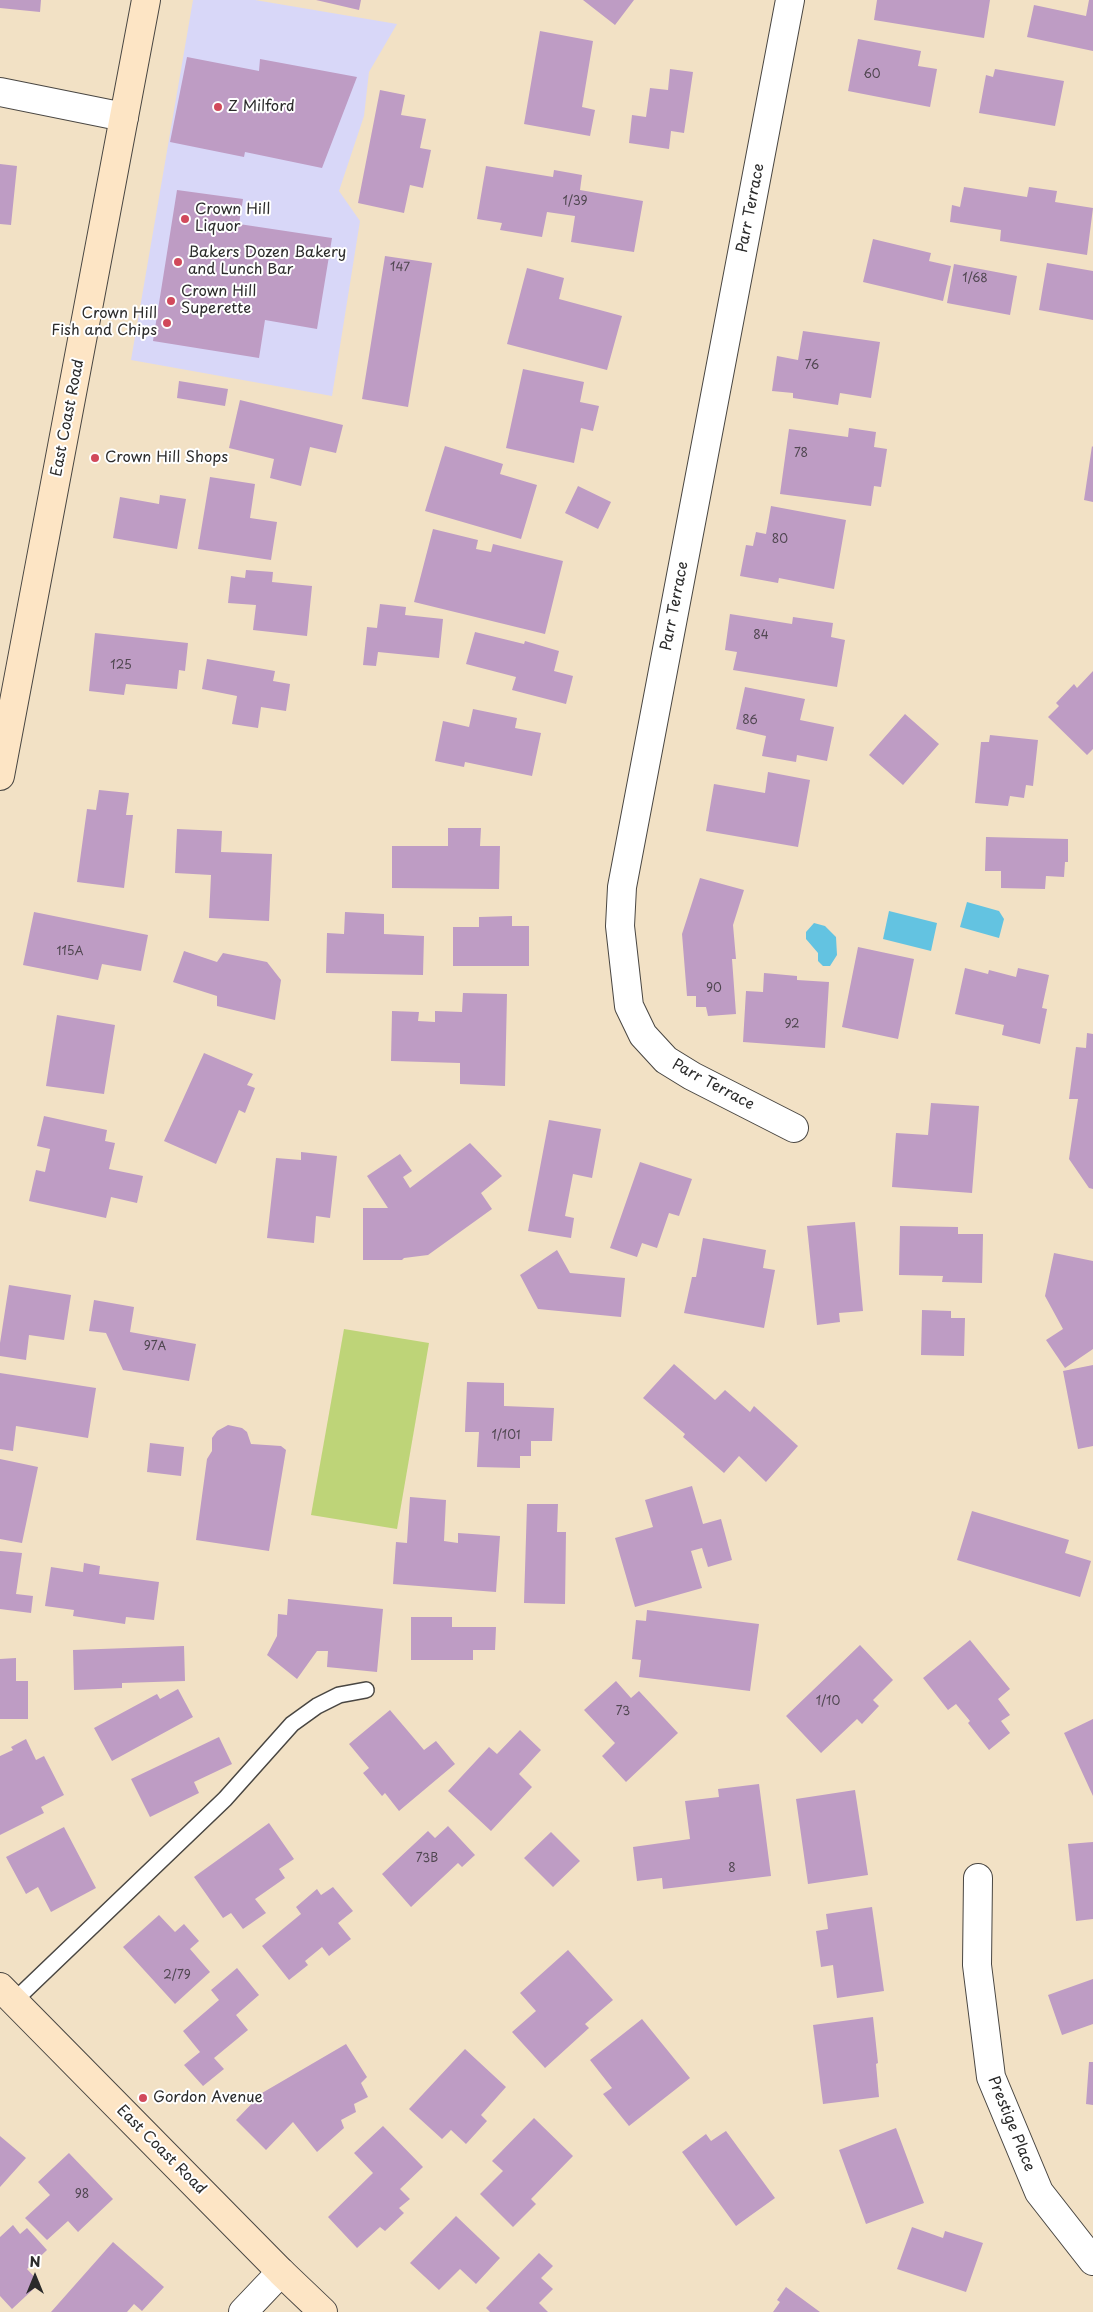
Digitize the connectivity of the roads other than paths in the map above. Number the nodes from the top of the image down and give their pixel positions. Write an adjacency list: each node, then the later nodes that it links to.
1 (146, 0): 4 (main road, East Coast Road)
2 (790, 0): 6 (street, Parr Terrace)
3 (0, 92): 4 (street)
4 (124, 117): 5 (main road, East Coast Road)
5 (0, 776)
6 (794, 1128)
7 (366, 1690): 9 (lane)
8 (978, 1878): 10 (street, Prestige Place)
9 (7, 1994): 11 (main road, East Coast Road)
10 (1093, 2261)
11 (281, 2272): 12 (street); 13 (main road, East Coast Road)
12 (243, 2312)
13 (323, 2312)

